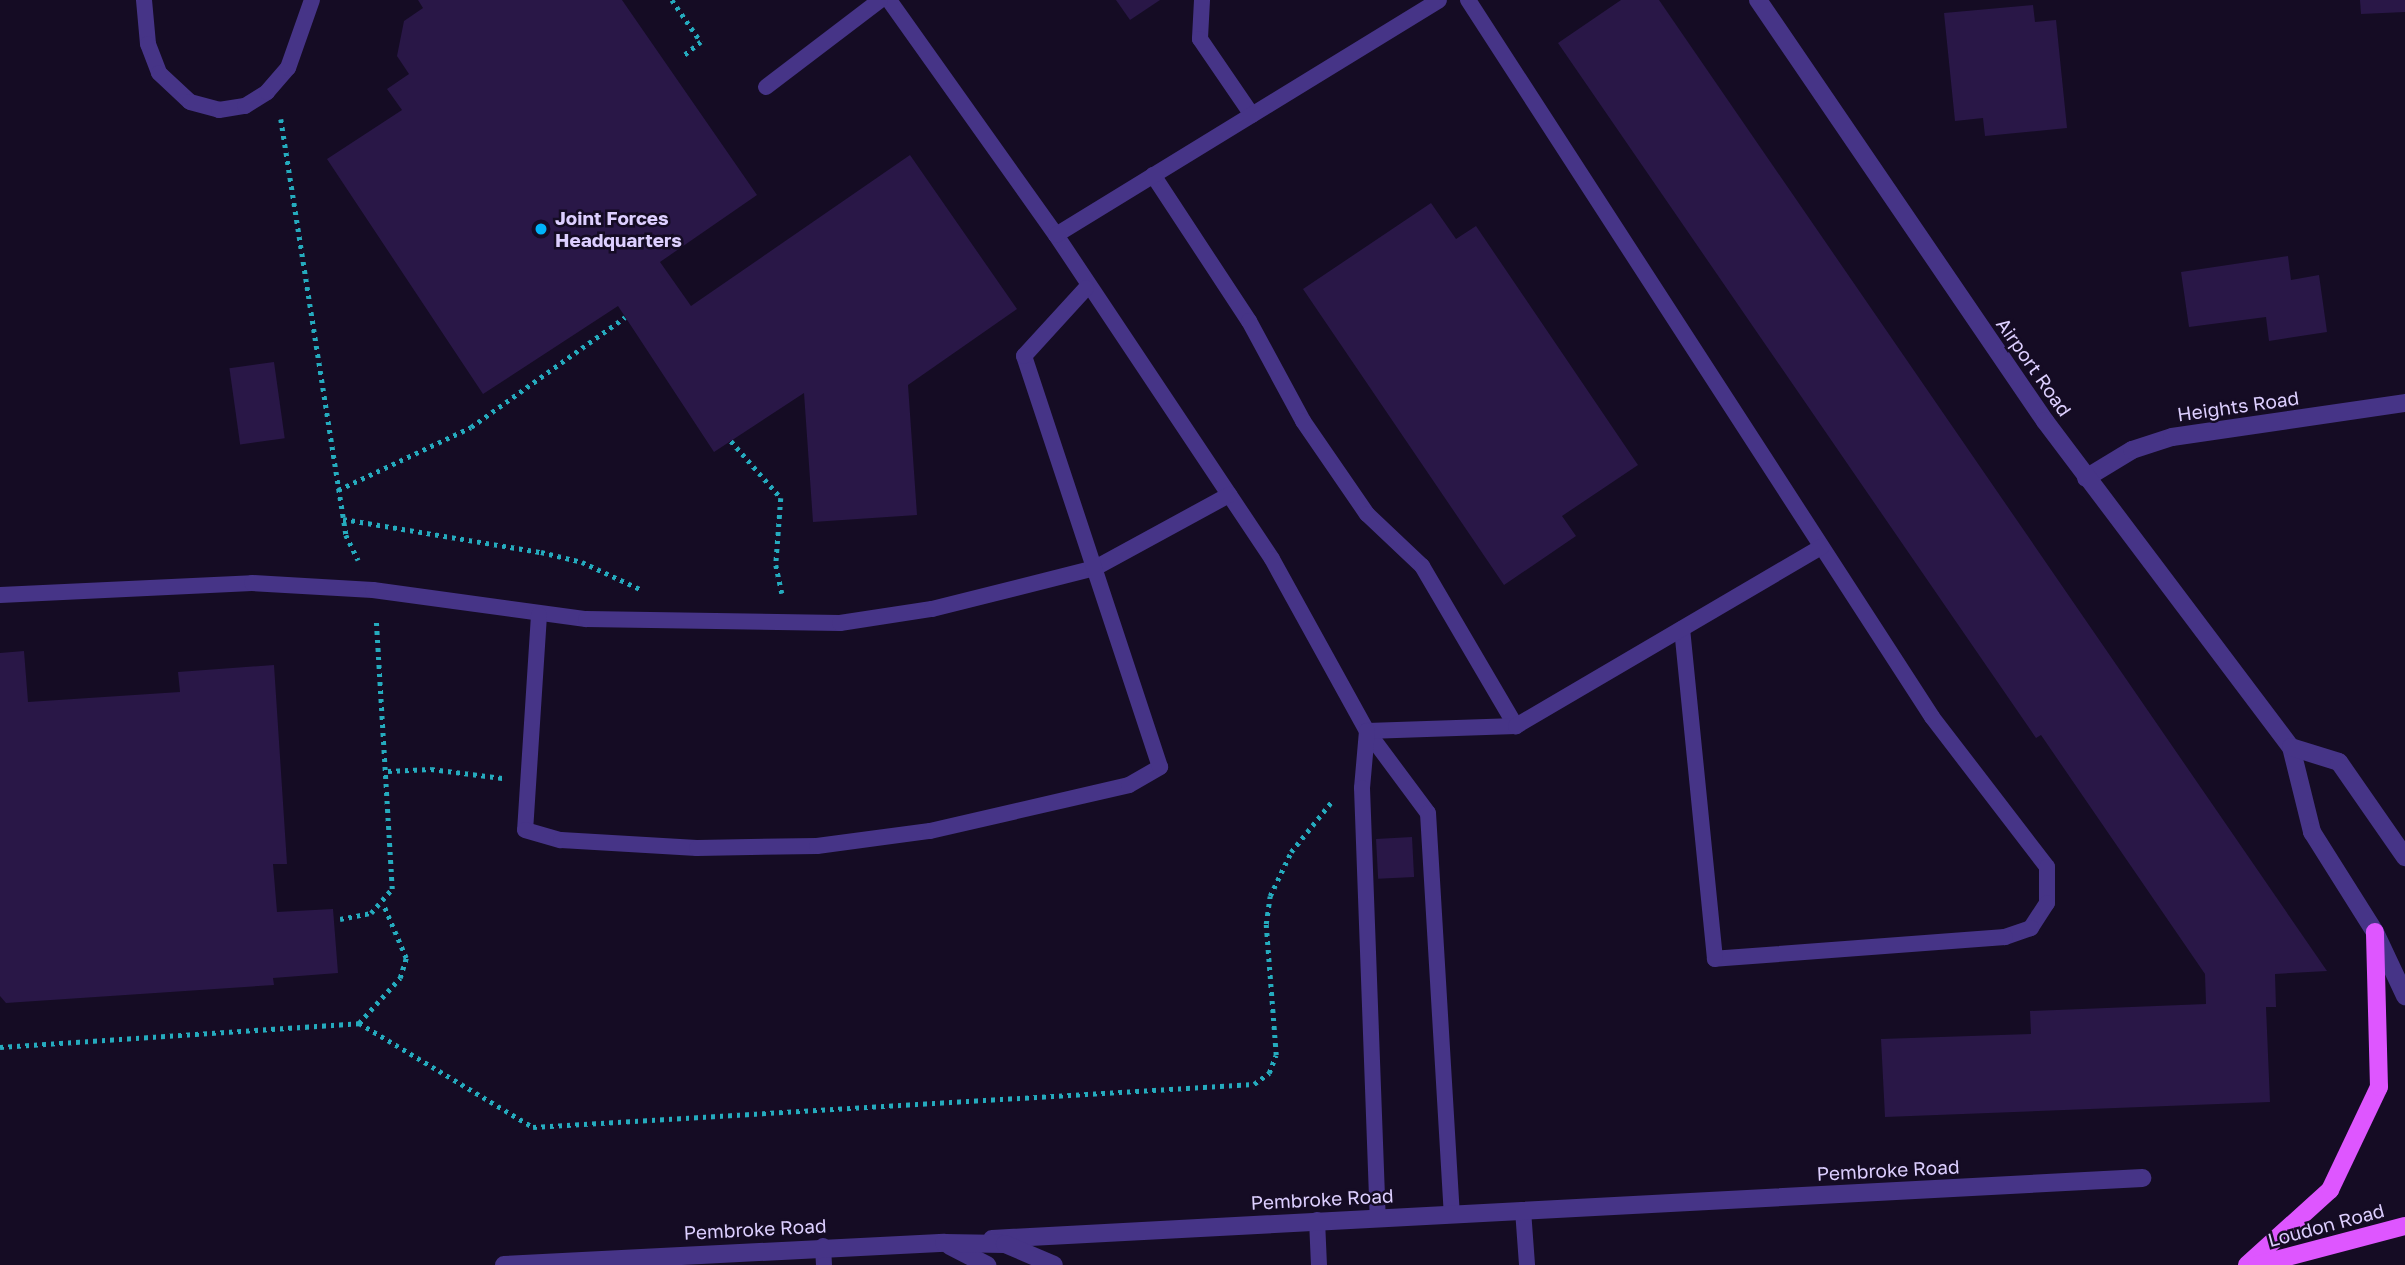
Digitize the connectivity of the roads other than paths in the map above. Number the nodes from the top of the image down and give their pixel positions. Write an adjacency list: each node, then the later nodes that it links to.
1 (144, 0): 2 (lane)
2 (312, 0)
3 (880, 0): 9 (lane)
4 (889, 0): 12 (lane)
5 (1202, 0): 10 (lane)
6 (1439, 0): 10 (lane)
7 (1468, 0): 17 (lane)
8 (1758, 0): 15 (street, Airport Road)
9 (766, 87)
10 (1252, 115): 11 (lane)
11 (1153, 176): 12 (lane); 22 (lane)
12 (1056, 235): 13 (lane)
13 (1086, 288): 16 (lane); 18 (lane)
14 (2405, 403): 15 (street, Heights Road)
15 (2086, 478): 24 (street, Airport Road)
16 (1229, 495): 18 (lane); 23 (lane)
17 (1821, 547): 21 (lane); 21 (lane)
18 (1095, 568): 20 (lane); 20 (lane)
19 (0, 594): 20 (lane)
20 (540, 615)
21 (1682, 629): 22 (lane)
22 (1516, 726): 23 (lane)
23 (1367, 731): 30 (lane); 31 (lane)
24 (2291, 747): 25 (street); 26 (street, Airport Road)
25 (2405, 857)
26 (2375, 932): 27 (street, Airport Road); 42 (main road)
27 (2405, 996)
28 (2142, 1178): 29 (street, Pembroke Road)
29 (1524, 1210): 30 (street, Pembroke Road); 41 (lane)
30 (1452, 1214): 31 (street, Pembroke Road)
31 (1378, 1217): 32 (street, Pembroke Road)
32 (1317, 1220): 34 (street, Pembroke Road); 40 (lane)
33 (2405, 1226): 43 (main road, Loudon Road)
34 (944, 1243): 35 (street, Pembroke Road); 38 (street); 39 (street)
35 (823, 1246): 36 (street, Pembroke Road); 37 (lane)
36 (504, 1265)
37 (824, 1265)
38 (987, 1265)
39 (1054, 1265)
40 (1320, 1265)
41 (1527, 1265)
42 (2247, 1265)
43 (2257, 1265)

